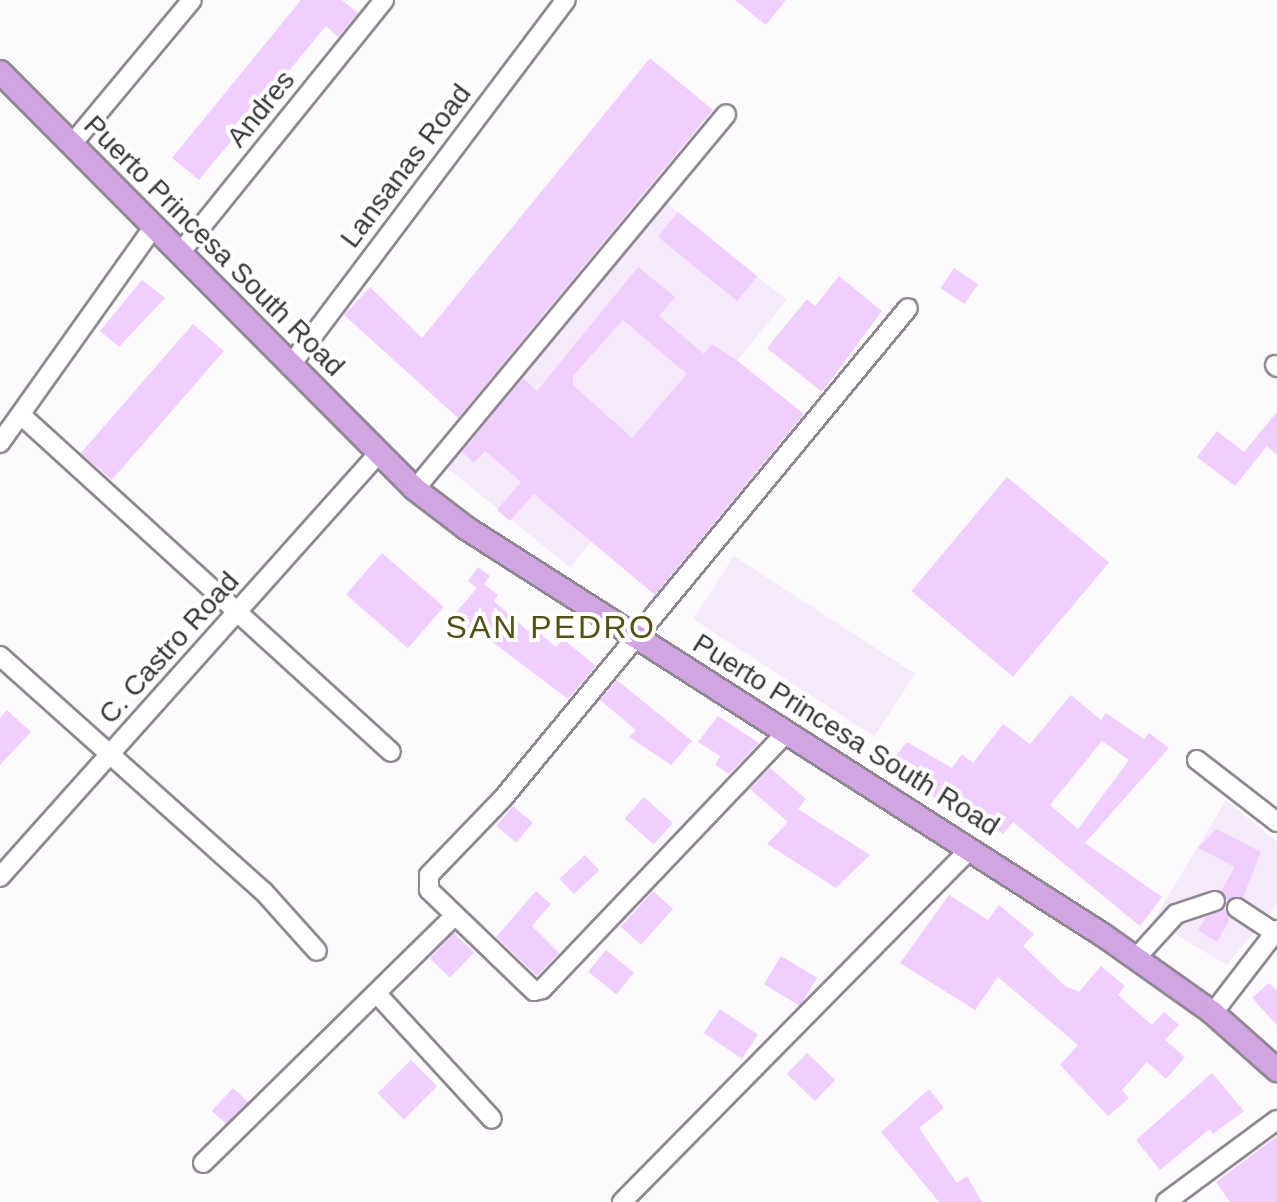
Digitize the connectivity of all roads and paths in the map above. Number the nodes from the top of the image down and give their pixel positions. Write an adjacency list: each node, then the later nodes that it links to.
1 (192, 0): 6 (street)
2 (384, 0): 8 (street, Andres)
3 (566, 0): 10 (street, Lansanas Road)
4 (0, 72): 6 (main road, Puerto Princesa South Road)
5 (726, 114): 14 (street)
6 (72, 144): 7 (main road, Puerto Princesa South Road)
7 (154, 226): 8 (main road, Puerto Princesa South Road); 11 (street)
8 (180, 253): 10 (main road, Puerto Princesa South Road)
9 (908, 308): 16 (street)
10 (290, 366): 13 (main road, Puerto Princesa South Road)
11 (20, 416): 12 (street); 15 (street)
12 (0, 443)
13 (378, 454): 14 (main road, Puerto Princesa South Road); 15 (street, C. Castro Road)
14 (415, 489): 16 (main road, Puerto Princesa South Road)
15 (238, 612): 19 (street); 20 (street, C. Castro Road)
16 (636, 637): 18 (main road, Puerto Princesa South Road); 27 (street)
17 (0, 656): 20 (street)
18 (786, 733): 23 (main road, Puerto Princesa South Road); 27 (street)
19 (392, 752)
20 (112, 753): 24 (street, C. Castro Road); 29 (street)
21 (1197, 760): 22 (street)
22 (1277, 822)
23 (970, 849): 30 (main road, Puerto Princesa South Road); 37 (street)
24 (1, 873)
25 (1215, 902): 30 (street)
26 (1237, 908): 28 (street)
27 (452, 918): 31 (street)
28 (1276, 932): 32 (street)
29 (316, 951)
30 (1136, 958): 32 (main road, Puerto Princesa South Road)
31 (378, 995): 34 (street); 36 (street)
32 (1214, 1013): 33 (main road, Puerto Princesa South Road)
33 (1277, 1070)
34 (492, 1119)
35 (1277, 1120): 38 (street)
36 (202, 1163)
37 (622, 1202)
38 (1166, 1202)

